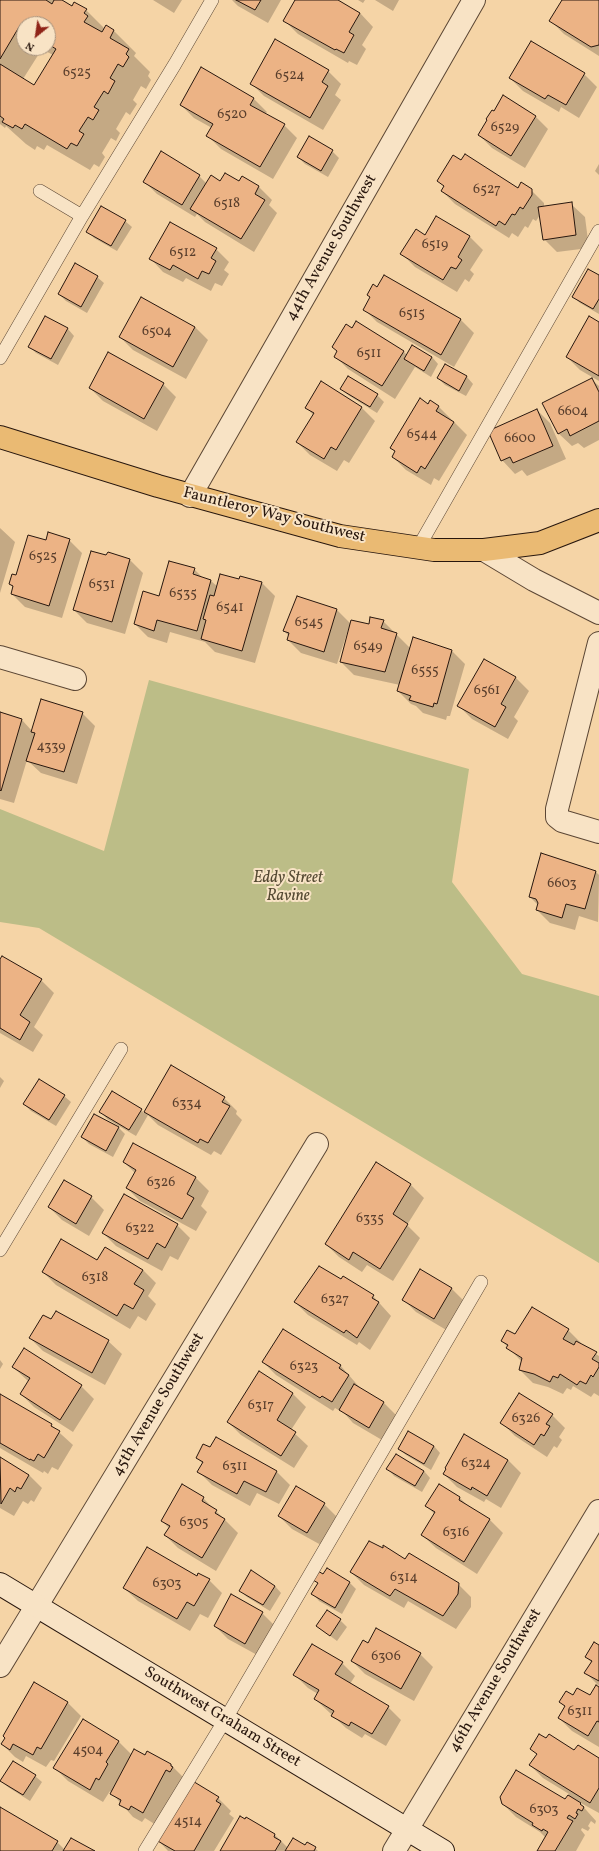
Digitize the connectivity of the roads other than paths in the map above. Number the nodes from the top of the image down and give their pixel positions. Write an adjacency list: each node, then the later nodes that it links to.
1 (212, 0): 4 (lane)
2 (474, 0): 8 (street, 44th Avenue Southwest)
3 (40, 191): 4 (lane)
4 (82, 216): 6 (lane)
5 (599, 231): 10 (lane)
6 (0, 358)
7 (0, 437): 8 (main road, Fauntleroy Way Southwest)
8 (190, 496): 10 (main road, Fauntleroy Way Southwest)
9 (599, 520): 11 (main road, Fauntleroy Way Southwest)
10 (418, 548): 11 (main road, Fauntleroy Way Southwest)
11 (484, 550): 12 (street)
12 (599, 613)
13 (599, 642): 16 (street)
14 (0, 657): 15 (street)
15 (75, 678)
16 (599, 832)
17 (121, 1048): 19 (lane)
18 (317, 1144): 23 (street, 45th Avenue Southwest)
19 (0, 1250)
20 (481, 1282): 25 (lane)
21 (599, 1511): 26 (street, 46th Avenue Southwest)
22 (0, 1584): 23 (street, Southwest Graham Street)
23 (36, 1606): 24 (street, 45th Avenue Southwest); 25 (street, Southwest Graham Street)
24 (0, 1666)
25 (225, 1720): 26 (street, Southwest Graham Street); 27 (lane)
26 (407, 1829): 28 (street, 46th Avenue Southwest); 29 (street, Southwest Graham Street)
27 (145, 1851)
28 (394, 1851)
29 (443, 1851)

